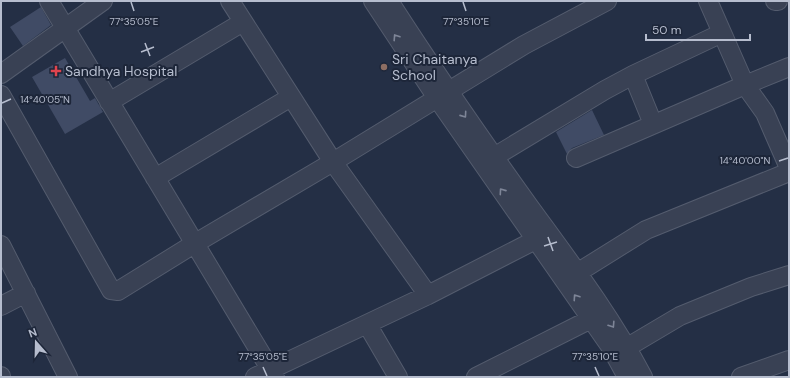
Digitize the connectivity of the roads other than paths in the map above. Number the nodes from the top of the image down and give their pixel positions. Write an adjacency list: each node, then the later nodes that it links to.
1 (49, 1): 11 (street)
2 (103, 1): 11 (street)
3 (230, 1): 10 (street)
4 (373, 1): 18 (street, one-way to 4)
5 (389, 1): 18 (street)
6 (607, 1): 18 (street)
7 (708, 1): 12 (street)
8 (775, 1): 9 (street)
9 (778, 1)
10 (243, 22): 19 (street); 20 (street)
11 (65, 29): 14 (street); 20 (street)
12 (722, 33): 15 (street); 16 (street)
13 (789, 67): 16 (street)
14 (1, 74)
15 (633, 75): 21 (street); 23 (street)
16 (745, 84): 21 (street); 22 (street)
17 (1, 95): 30 (street)
18 (442, 95): 23 (street, one-way to 23); 25 (street); 29 (street, one-way to 18)
19 (291, 97): 25 (street); 28 (street)
20 (109, 102): 28 (street)
21 (653, 124): 24 (street)
22 (784, 143): 26 (street)
23 (494, 157): 29 (street)
24 (576, 158)
25 (333, 162): 30 (street); 35 (street)
26 (789, 168)
27 (789, 172): 32 (street)
28 (155, 178): 30 (street)
29 (543, 236): 32 (street); 35 (street); 37 (street, one-way to 29)
30 (194, 244): 41 (street)
31 (1, 245): 34 (street)
32 (577, 273): 39 (street, one-way to 39)
33 (789, 276): 39 (street)
34 (26, 293): 36 (street); 42 (street)
35 (428, 295): 38 (street)
36 (1, 306)
37 (591, 319): 44 (street); 45 (street)
38 (367, 324): 41 (street); 43 (street)
39 (626, 348): 46 (street)
40 (789, 360): 47 (street)
41 (267, 375)
42 (68, 377)
43 (398, 377)
44 (476, 377)
45 (627, 377)
46 (643, 377)
47 (741, 377)

